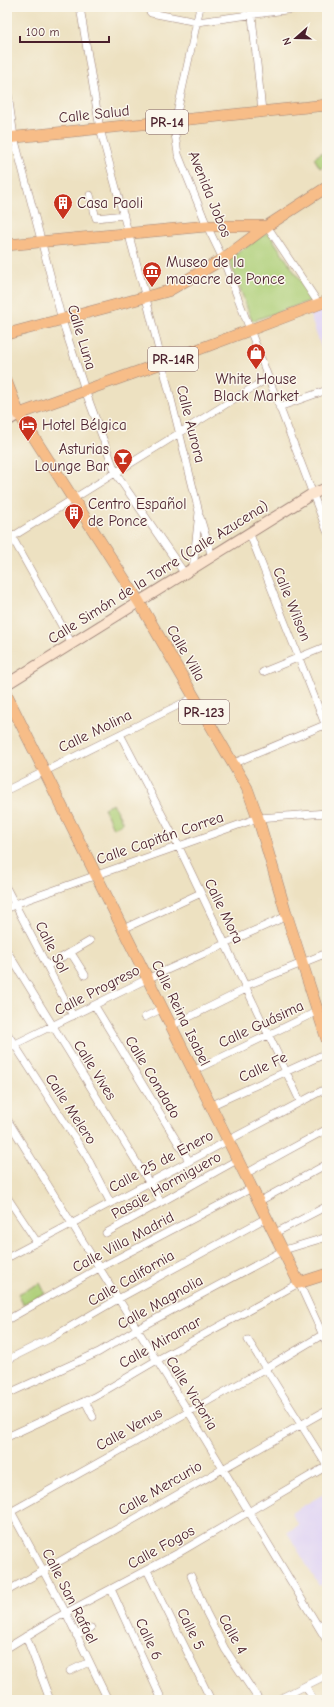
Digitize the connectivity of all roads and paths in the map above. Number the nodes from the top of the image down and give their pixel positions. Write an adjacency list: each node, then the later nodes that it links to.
1 (80, 7): 12 (street, Calle Aurora)
2 (146, 7): 7 (street)
3 (200, 7): 7 (street, Avenida Jobos)
4 (251, 7): 6 (street)
5 (308, 7): 6 (street)
6 (252, 15): 7 (street); 10 (street)
7 (197, 22): 11 (street, Avenida Jobos)
8 (7, 87): 13 (street, Calle Luna)
9 (327, 105): 10 (main road, Calle Salud / PR-14)
10 (262, 111): 11 (main road, Calle Salud / PR-14)
11 (175, 121): 12 (main road, Calle Salud / PR-14); 17 (street, Avenida Jobos)
12 (100, 128): 13 (main road, Calle Salud / PR-14); 16 (street, Calle Aurora)
13 (10, 138): 20 (street, Calle Luna)
14 (327, 187): 18 (main road)
15 (90, 195): 16 (street)
16 (124, 216): 19 (street, Calle Aurora)
17 (207, 226): 18 (main road); 19 (main road); 22 (street, Avenida Jobos)
18 (267, 226): 22 (main road); 24 (street)
19 (129, 233): 20 (main road); 23 (street, Calle Aurora)
20 (42, 242): 21 (main road); 25 (street, Calle Luna)
21 (7, 245)
22 (223, 259): 23 (main road); 26 (street, Avenida Jobos)
23 (146, 298): 25 (main road); 28 (street, Calle Aurora)
24 (323, 303): 26 (main road, PR-14R)
25 (62, 320): 27 (main road); 31 (street, Calle Luna)
26 (250, 330): 28 (main road, PR-14R); 29 (street, Avenida Jobos)
27 (7, 334)
28 (162, 363): 31 (main road, PR-14R); 36 (street, Calle Aurora)
29 (268, 378): 33 (street, Avenida Jobos); 36 (street)
30 (7, 383): 34 (main road, Calle Villa)
31 (85, 390): 34 (main road, PR-14R); 37 (street, Calle Luna)
32 (327, 390): 33 (street)
33 (279, 407): 39 (street, Avenida Jobos)
34 (19, 414): 35 (street, PR-14R); 40 (main road, Calle Villa / PR-123)
35 (7, 421)
36 (180, 432): 37 (street); 41 (street, Calle Aurora)
37 (116, 474): 40 (street); 46 (street, Calle Luna)
38 (327, 488): 39 (street, Calle Simón de la Torre (Calle Azucena))
39 (312, 494): 42 (street, Avenida Jobos); 43 (street, Calle Simón de la Torre (Calle Azucena))
40 (74, 500): 44 (street); 47 (main road, Calle Villa / PR-123)
41 (199, 512): 45 (street); 46 (street, Calle Aurora)
42 (327, 531)
43 (250, 532): 45 (street, Calle Simón de la Torre (Calle Azucena)); 50 (street, Calle Wilson)
44 (9, 538): 48 (street)
45 (212, 557): 46 (street, Calle Simón de la Torre (Calle Azucena))
46 (189, 571): 47 (street, Calle Simón de la Torre (Calle Azucena))
47 (139, 602): 48 (street, Calle Simón de la Torre (Calle Azucena)); 54 (main road, Calle Villa / PR-123)
48 (72, 644): 52 (street, Calle Simón de la Torre (Calle Azucena))
49 (327, 646): 50 (street)
50 (299, 658): 51 (street); 55 (street, Calle Wilson)
51 (263, 672)
52 (7, 684)
53 (7, 696): 58 (main road, Calle Reina Isabel)
54 (195, 697): 56 (street, Calle Molina); 57 (main road, Calle Villa / PR-123)
55 (326, 726): 57 (street)
56 (120, 734): 58 (street, Calle Molina); 62 (street, Calle Mora)
57 (234, 763): 61 (main road, Calle Villa / PR-123)
58 (44, 771): 59 (street, Calle Molina); 63 (main road, Calle Reina Isabel)
59 (7, 790)
60 (327, 813): 61 (street, Calle Capitán Correa)
61 (258, 818): 62 (street, Calle Capitán Correa); 68 (main road, Calle Villa / PR-123)
62 (178, 845): 63 (street, Calle Capitán Correa); 65 (street, Calle Mora)
63 (95, 875): 66 (street, Calle Capitán Correa); 69 (main road, Calle Reina Isabel)
64 (7, 889): 66 (street, Calle Sol)
65 (201, 893): 69 (street); 71 (street, Calle Mora)
66 (15, 904): 67 (street, Calle Capitán Correa); 76 (street, Calle Sol)
67 (7, 909)
68 (287, 916): 71 (street, Calle Progreso); 75 (main road, Calle Villa / PR-123)
69 (123, 929): 78 (main road, Calle Reina Isabel)
70 (90, 941): 73 (street)
71 (225, 943): 78 (street, Calle Progreso); 79 (street, Calle Mora)
72 (7, 951): 86 (street, Calle Vives)
73 (71, 953): 76 (street); 77 (street)
74 (327, 953): 75 (street)
75 (302, 963): 79 (street); 82 (main road, Calle Villa / PR-123)
76 (47, 966): 83 (street, Calle Sol)
77 (85, 975)
78 (147, 979): 80 (street, Calle Progreso); 81 (main road, Calle Reina Isabel)
79 (246, 987): 85 (street); 88 (street, Calle Mora)
80 (95, 1006): 83 (street, Calle Progreso); 101 (street, Calle Condado)
81 (161, 1009): 84 (street); 85 (main road, Calle Reina Isabel)
82 (318, 1012): 88 (street, Calle Guásima); 89 (main road, Calle Villa / PR-123)
83 (73, 1016): 86 (street, Calle Progreso)
84 (145, 1017)
85 (171, 1026): 92 (main road, Calle Reina Isabel)
86 (52, 1027): 90 (street, Calle Progreso); 104 (street, Calle Vives)
87 (7, 1033): 90 (street, Calle Melero)
88 (268, 1034): 92 (street, Calle Guásima); 93 (street, Calle Mora)
89 (327, 1040)
90 (10, 1046): 107 (street, Calle Melero)
91 (327, 1053): 93 (street, Calle Fe)
92 (193, 1071): 96 (main road, Calle Reina Isabel)
93 (285, 1071): 95 (street, Calle Mora); 96 (street, Calle Fe)
94 (327, 1088): 95 (street, Calle 25 de Enero)
95 (300, 1101): 99 (street, Calle 25 de Enero)
96 (210, 1106): 99 (main road, Calle Reina Isabel)
97 (7, 1119): 113 (street, Calle Victoria)
98 (327, 1129): 103 (street)
99 (227, 1140): 100 (main road, Calle Reina Isabel); 101 (street, Calle 25 de Enero)
100 (237, 1160): 103 (main road, Calle Reina Isabel); 108 (street, Pasaje Hormiguero)
101 (189, 1161): 104 (street, Calle 25 de Enero)
102 (327, 1164): 109 (street)
103 (245, 1174): 105 (main road, Calle Reina Isabel)
104 (150, 1182): 107 (street, Calle 25 de Enero); 108 (street, Calle Vives)
105 (252, 1188): 109 (main road, Calle Reina Isabel); 120 (street, Calle Villa Madrid)
106 (7, 1197): 111 (street)
107 (110, 1202): 113 (street, Calle 25 de Enero)
108 (161, 1202): 114 (street, Pasaje Hormiguero)
109 (258, 1202): 112 (main road, Calle Reina Isabel)
110 (327, 1206): 115 (street)
111 (10, 1209): 117 (street)
112 (266, 1218): 115 (main road, Calle Reina Isabel); 123 (street, Calle California)
113 (71, 1223): 117 (street, Calle 25 de Enero); 120 (street, Calle Victoria)
114 (106, 1233)
115 (275, 1233): 118 (main road, Calle Reina Isabel)
116 (327, 1238): 118 (street, Calle Magnolia)
117 (37, 1242): 119 (street, Calle 25 de Enero)
118 (284, 1250): 122 (main road, Calle Reina Isabel); 125 (street, Calle Magnolia)
119 (7, 1258)
120 (99, 1268): 123 (street, Calle Victoria); 124 (street, Calle Villa Madrid)
121 (327, 1274): 122 (main road, Calle Miramar)
122 (299, 1283): 126 (street, Calle Reina Isabel); 130 (street, Calle Miramar)
123 (118, 1299): 125 (street, Calle Victoria); 129 (street, Calle California)
124 (7, 1320)
125 (137, 1329): 130 (street, Calle Victoria); 132 (street, Calle Magnolia)
126 (325, 1333): 128 (street, Calle Reina Isabel); 131 (street, Calle Venus)
127 (248, 1340): 131 (street)
128 (327, 1344)
129 (7, 1360)
130 (156, 1360): 133 (street, Calle Miramar); 135 (street, Calle Victoria)
131 (265, 1369): 135 (street, Calle Venus); 137 (street)
132 (7, 1394)
133 (85, 1401): 136 (street); 138 (street, Calle Miramar)
134 (327, 1410): 137 (street, Calle Mercurio)
135 (188, 1411): 140 (street, Calle Victoria); 142 (street, Calle Venus)
136 (93, 1417)
137 (301, 1424): 139 (street); 140 (street, Calle Mercurio)
138 (7, 1437)
139 (327, 1466): 143 (street, Calle Fogos)
140 (222, 1468): 143 (street, Calle Victoria); 144 (street, Calle Mercurio)
141 (7, 1504): 142 (street, Calle San Rafael)
142 (9, 1512): 144 (street, Calle San Rafael)
143 (247, 1512): 145 (street, Calle Fogos); 151 (street, Calle Victoria)
144 (42, 1570): 148 (street, Calle Mercurio); 149 (street, Calle San Rafael)
145 (147, 1570): 147 (street, Calle Fogos); 164 (street, Calle 5)
146 (191, 1576): 165 (street, Calle 4)
147 (111, 1589): 149 (street, Calle Fogos); 163 (street, Calle 6)
148 (7, 1591)
149 (66, 1613): 153 (street, Calle San Rafael); 154 (street, Calle Fogos)
150 (327, 1621): 151 (street)
151 (318, 1626): 155 (street, Calle Victoria)
152 (91, 1628): 153 (street)
153 (76, 1635): 157 (street, Calle San Rafael)
154 (26, 1636): 156 (street, Calle Fogos); 161 (street)
155 (327, 1641)
156 (7, 1648)
157 (89, 1662): 158 (street); 162 (street, Calle San Rafael)
158 (70, 1671)
159 (327, 1675): 160 (street)
160 (306, 1686): 166 (street); 167 (street)
161 (50, 1700)
162 (108, 1700)
163 (162, 1700)
164 (211, 1700)
165 (259, 1700)
166 (277, 1700)
167 (313, 1700)

